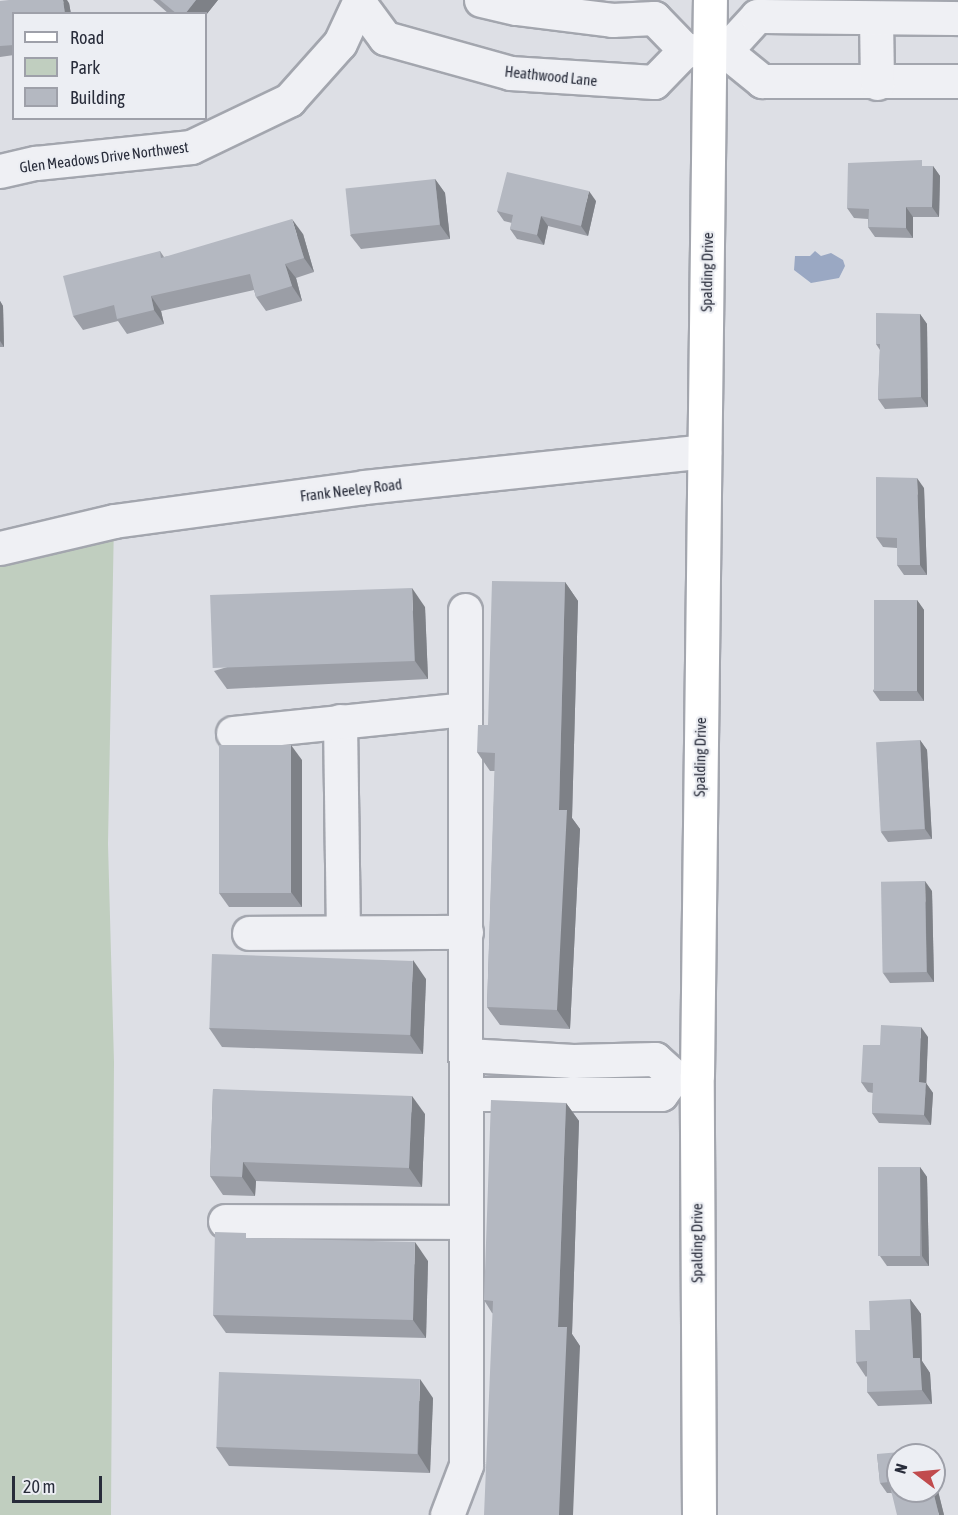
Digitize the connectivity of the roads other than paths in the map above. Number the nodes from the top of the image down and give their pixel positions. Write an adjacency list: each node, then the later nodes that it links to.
1 (481, 0): 6 (street)
2 (710, 0): 6 (main road, Spalding Drive)
3 (362, 1): 6 (street, Heathwood Lane); 9 (street, Glen Meadows Drive Northwest)
4 (876, 18): 5 (street, Heathwood Lane); 6 (street, Heathwood Lane); 8 (street)
5 (958, 18)
6 (706, 50): 8 (street); 10 (main road, Spalding Drive)
7 (958, 81): 8 (street)
8 (877, 83)
9 (0, 171)
10 (704, 451): 11 (street, Frank Neeley Road); 20 (main road, Spalding Drive)
11 (0, 548)
12 (465, 610): 13 (street)
13 (465, 709): 14 (street); 17 (street)
14 (340, 721): 15 (street); 16 (street)
15 (233, 733)
16 (343, 932): 17 (street); 18 (street)
17 (466, 932): 19 (street)
18 (249, 933)
19 (466, 1055): 20 (street); 21 (street)
20 (686, 1075): 21 (street); 25 (main road, Spalding Drive)
21 (466, 1094): 23 (street)
22 (225, 1221): 23 (street)
23 (466, 1222): 24 (street)
24 (447, 1515)
25 (699, 1515)

